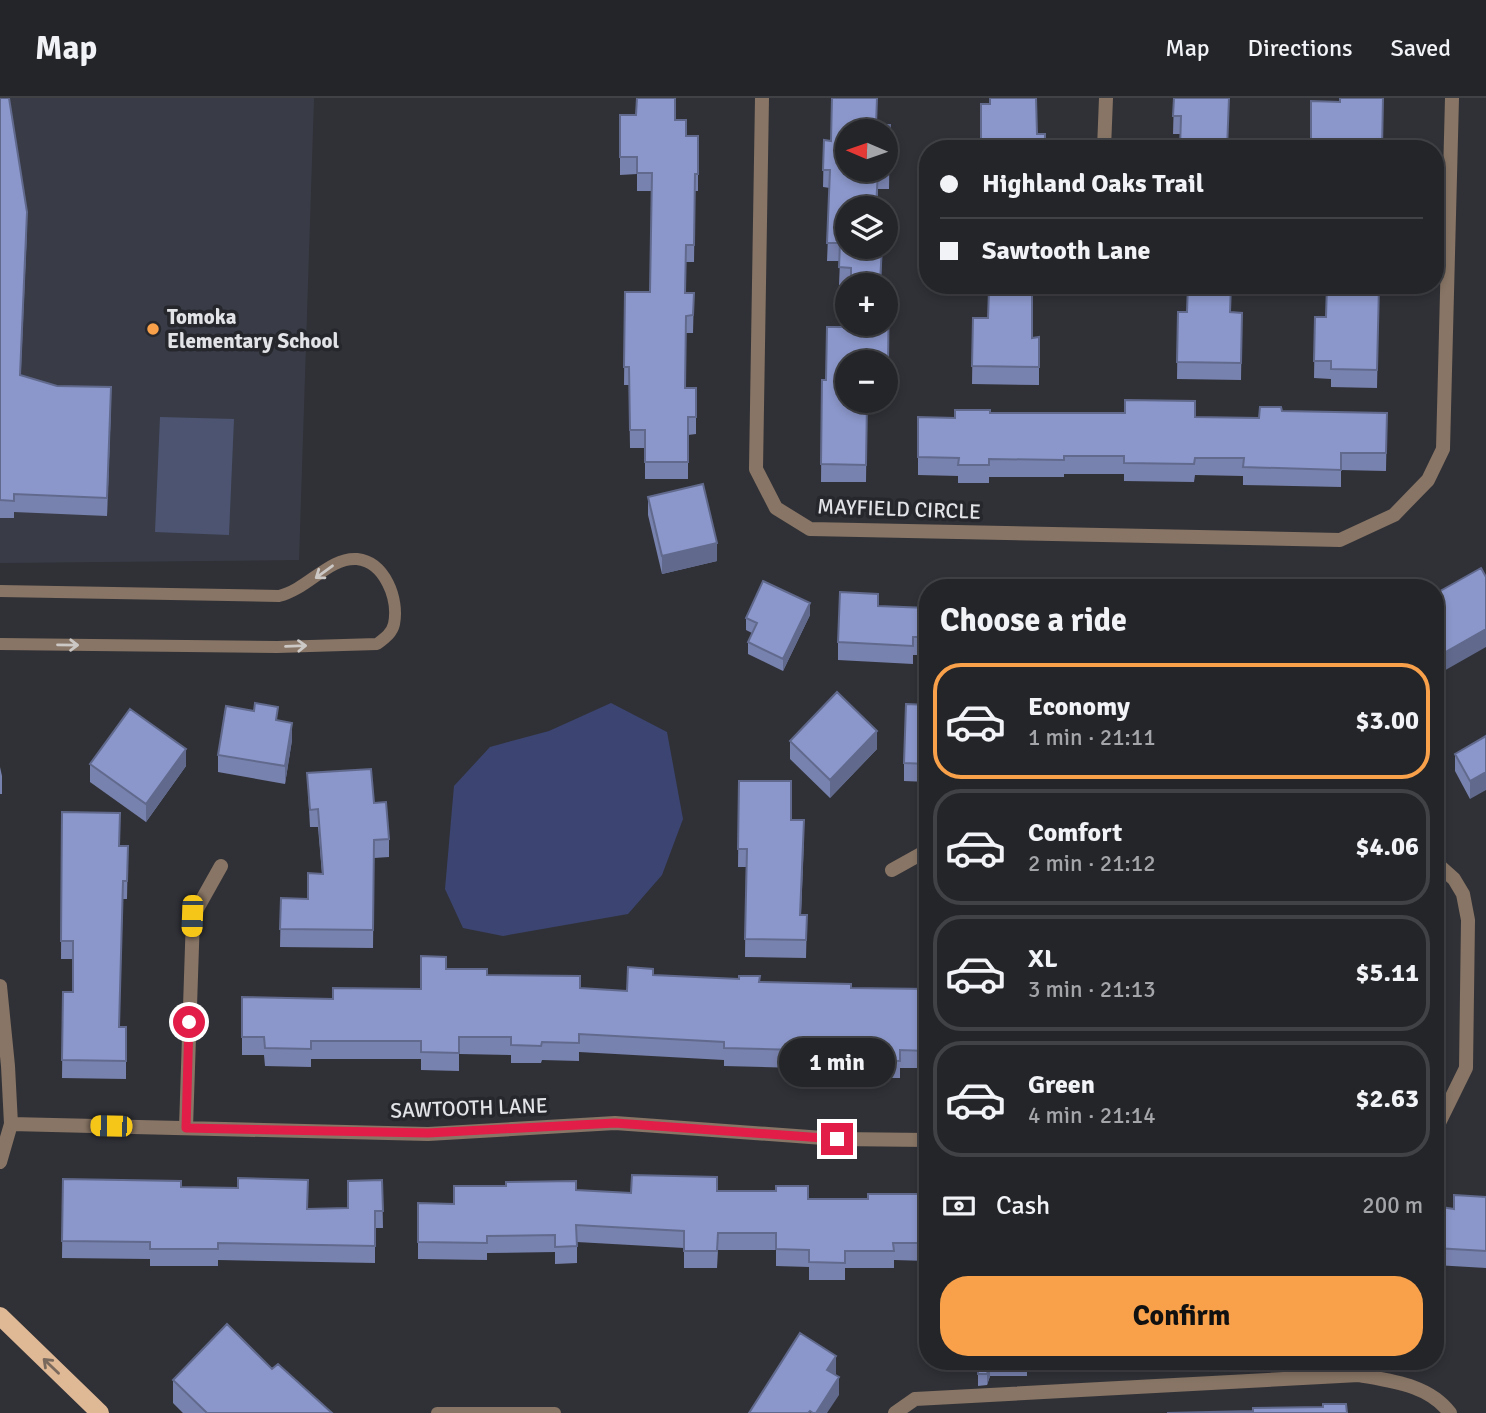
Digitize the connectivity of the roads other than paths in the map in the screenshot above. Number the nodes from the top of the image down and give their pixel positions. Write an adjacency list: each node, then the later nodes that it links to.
1 (762, 98): 3 (street, MAYFIELD CIRCLE)
2 (1106, 98): 4 (street)
3 (1452, 98)
4 (1104, 140)
5 (0, 592): 6 (lane, one-way to 5)
6 (0, 644)
7 (919, 855): 9 (street)
8 (221, 866): 14 (street)
9 (892, 870)
10 (1444, 870): 12 (street)
11 (0, 986): 13 (street)
12 (1444, 1113)
13 (11, 1124): 14 (street, SAWTOOTH LANE); 16 (street)
14 (186, 1128): 15 (street, SAWTOOTH LANE)
15 (919, 1140)
16 (0, 1162)
17 (0, 1316): 18 (main road, one-way to 17)
18 (100, 1413)
19 (437, 1413): 20 (lane)
20 (555, 1413)
21 (895, 1413): 22 (street)
22 (1450, 1413)

